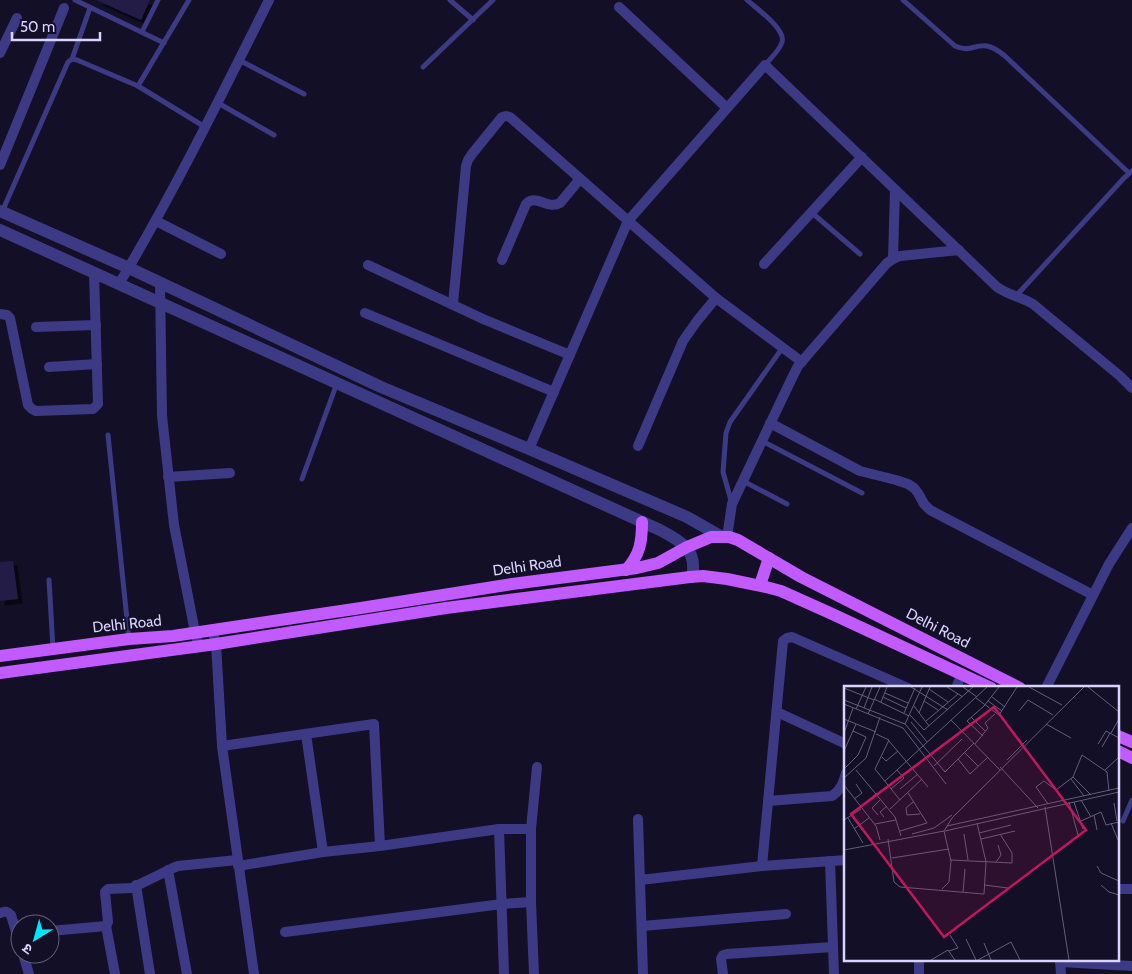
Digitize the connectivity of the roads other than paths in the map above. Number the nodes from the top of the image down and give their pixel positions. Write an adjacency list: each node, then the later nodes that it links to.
1 (75, 0): 11 (lane)
2 (158, 0): 14 (lane)
3 (190, 0): 15 (lane)
4 (269, 0): 18 (street)
5 (450, 0): 13 (lane)
6 (493, 0): 13 (lane)
7 (747, 0): 19 (lane)
8 (903, 0): 29 (lane)
9 (619, 7): 24 (street)
10 (64, 8): 28 (street)
11 (90, 8): 14 (lane); 17 (lane)
12 (17, 18): 16 (street)
13 (473, 20): 20 (lane)
14 (142, 32): 15 (lane)
15 (164, 43): 21 (lane)
16 (0, 53)
17 (72, 59): 21 (lane); 32 (lane)
18 (239, 60): 22 (lane); 23 (street)
19 (765, 66): 24 (street); 27 (street)
20 (423, 67)
21 (138, 86): 25 (lane)
22 (304, 94)
23 (218, 103): 25 (street); 26 (lane)
24 (727, 108): 35 (street)
25 (205, 127): 34 (street)
26 (274, 135)
27 (862, 157): 31 (street); 33 (street)
28 (0, 165)
29 (1130, 172): 48 (lane)
30 (580, 179): 35 (street); 41 (street); 51 (street)
31 (895, 190): 37 (street); 40 (street)
32 (1, 212): 44 (street)
33 (811, 212): 39 (lane); 42 (street)
34 (156, 221): 38 (street); 44 (street)
35 (628, 221): 49 (street); 57 (street)
36 (0, 230): 45 (street)
37 (959, 250): 40 (street); 48 (street)
38 (221, 254)
39 (860, 254)
40 (893, 259): 58 (street)
41 (502, 260)
42 (764, 264)
43 (368, 265): 51 (street)
44 (129, 268): 46 (street); 47 (street)
45 (94, 273): 47 (street); 54 (street)
46 (160, 283): 50 (street); 68 (street)
47 (119, 284): 50 (street)
48 (1016, 296): 62 (street)
49 (716, 298): 56 (street); 67 (street)
50 (160, 303): 61 (street); 70 (street)
51 (453, 304): 57 (street)
52 (0, 314): 59 (street)
53 (365, 314): 63 (street)
54 (96, 326): 55 (street); 59 (street)
55 (36, 327)
56 (783, 347): 58 (street); 74 (lane)
57 (570, 355): 63 (street)
58 (802, 362): 64 (street)
59 (97, 364): 60 (street)
60 (49, 367)
61 (337, 383): 71 (lane); 76 (street)
62 (1132, 388)
63 (554, 392): 68 (street)
64 (770, 423): 66 (street); 85 (street)
65 (108, 435): 88 (lane)
66 (762, 441): 72 (street); 73 (lane)
67 (638, 446)
68 (529, 449): 78 (street)
69 (230, 473): 70 (street)
70 (168, 477): 87 (street)
71 (302, 479)
72 (743, 481): 74 (street); 75 (lane)
73 (862, 493)
74 (732, 504): 78 (street)
75 (787, 504)
76 (642, 522): 79 (street); 81 (main road)
77 (1132, 528): 85 (street)
78 (725, 537): 79 (main road, Delhi Road); 80 (main road, Delhi Road)
79 (688, 547): 81 (main road, Delhi Road); 82 (street)
80 (769, 558): 84 (main road); 98 (main road, Delhi Road)
81 (626, 570): 86 (main road, Delhi Road)
82 (692, 577): 84 (main road); 89 (main road)
83 (48, 580): 91 (lane)
84 (760, 585): 94 (main road)
85 (1093, 595): 99 (street)
86 (212, 630): 87 (main road, Delhi Road); 89 (street)
87 (194, 632): 88 (main road, Delhi Road); 90 (street)
88 (129, 640): 91 (main road, Delhi Road)
89 (216, 644): 90 (main road); 105 (street)
90 (198, 647): 93 (main road)
91 (53, 649): 92 (main road, Delhi Road)
92 (0, 656)
93 (0, 673)
94 (962, 673): 96 (street); 97 (main road)
95 (903, 686): 100 (street)
96 (957, 686)
97 (987, 686)
98 (1016, 686)
99 (1047, 686)
100 (777, 712): 104 (street); 111 (street)
101 (306, 734): 105 (street); 116 (street); 117 (street)
102 (1120, 737): 103 (main road)
103 (1132, 742)
104 (844, 743)
105 (222, 746): 120 (street)
106 (1120, 752): 107 (main road)
107 (1132, 758)
108 (537, 767): 115 (street)
109 (844, 780): 111 (street)
110 (1132, 800): 113 (lane)
111 (768, 801): 121 (street)
112 (638, 819): 123 (street)
113 (1122, 821)
114 (499, 829): 115 (street); 116 (street); 126 (street)
115 (531, 829): 125 (street)
116 (380, 846): 117 (street)
117 (323, 852): 120 (street)
118 (844, 860): 119 (street)
119 (830, 861): 121 (street); 132 (street)
120 (237, 863): 122 (street); 138 (street)
121 (762, 866): 123 (street)
122 (168, 870): 124 (street); 137 (street)
123 (640, 880): 129 (street)
124 (136, 885): 128 (street); 136 (street)
125 (531, 902): 126 (street); 140 (street)
126 (502, 904): 131 (street); 139 (street)
127 (786, 914): 129 (street)
128 (106, 926): 130 (street); 135 (street)
129 (642, 926): 141 (street)
130 (60, 930)
131 (285, 932)
132 (833, 947): 142 (street); 143 (street)
133 (1074, 962): 134 (street)
134 (1132, 966)
135 (115, 974)
136 (150, 974)
137 (187, 974)
138 (254, 974)
139 (504, 974)
140 (534, 974)
141 (643, 974)
142 (723, 974)
143 (834, 974)

